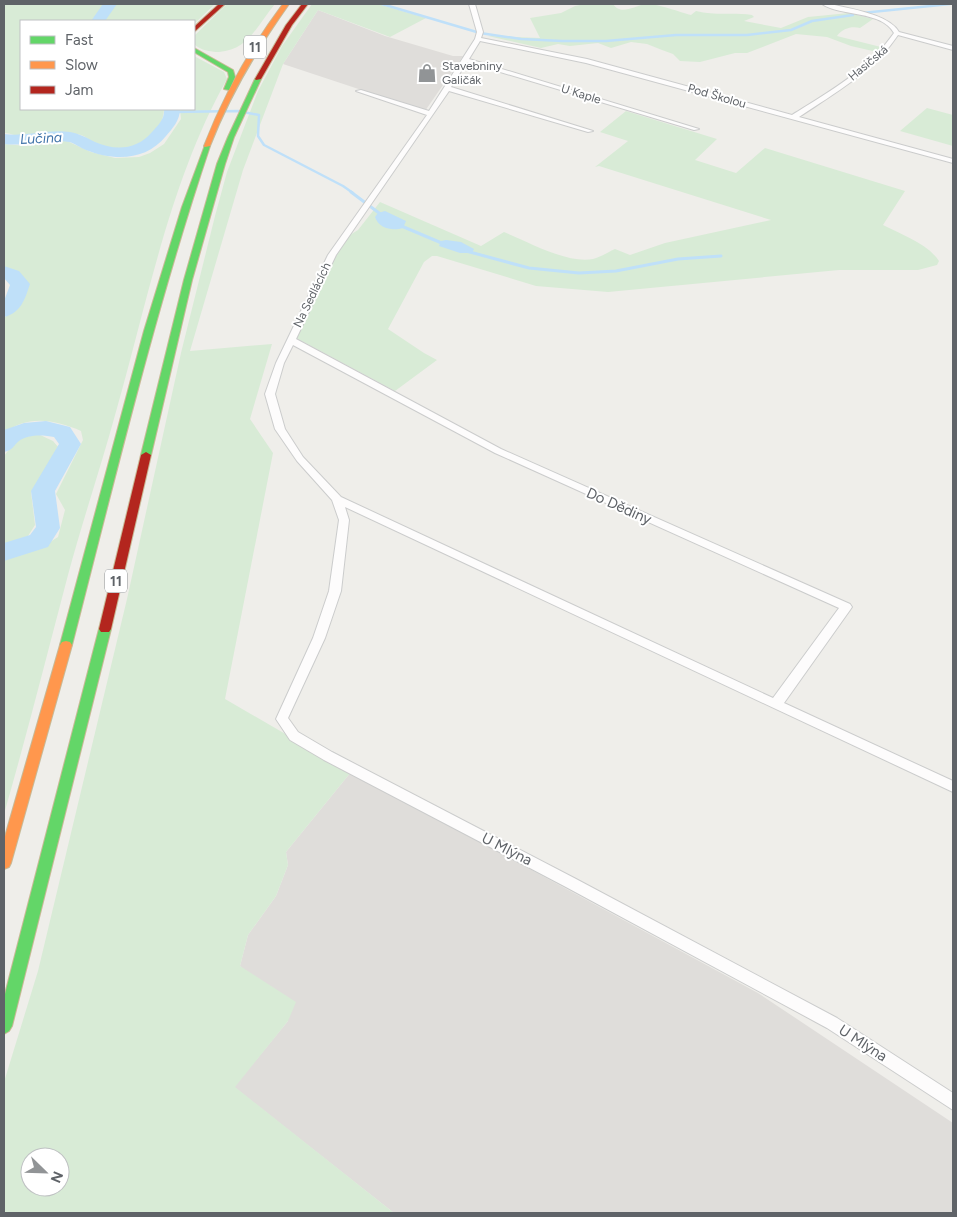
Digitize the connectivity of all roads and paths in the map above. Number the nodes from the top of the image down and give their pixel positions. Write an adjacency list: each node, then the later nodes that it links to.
1 (222, 4): 6 (highway)
2 (286, 4): 9 (highway, 11)
3 (305, 4): 29 (highway, 11)
4 (472, 4): 8 (street)
5 (825, 4): 7 (street, Hasičská)
6 (195, 29)
7 (897, 34): 10 (street); 19 (street, Hasičská)
8 (480, 35): 14 (street, Na Sedlácích); 19 (street, Pod Školou)
9 (260, 37): 12 (highway); 17 (highway, 11)
10 (953, 48)
11 (198, 51): 13 (highway); 17 (highway)
12 (242, 52)
13 (226, 54)
14 (466, 60): 15 (street, Na Sedlácích); 20 (street, U Kaple)
15 (447, 88): 18 (street, Na Sedlácích); 21 (street)
16 (359, 91): 18 (street)
17 (228, 93): 28 (highway, 11)
18 (430, 114): 23 (street, Na Sedlácích)
19 (794, 117): 22 (street, Pod Školou)
20 (696, 129)
21 (590, 131)
22 (953, 161)
23 (291, 340): 24 (street, Na Sedlácích); 26 (street, Do Dědiny)
24 (325, 486): 25 (street, U Mlýna)
25 (337, 499): 26 (street); 30 (street, U Mlýna)
26 (776, 704): 27 (street)
27 (953, 787)
28 (4, 863)
29 (4, 1026)
30 (953, 1102)

